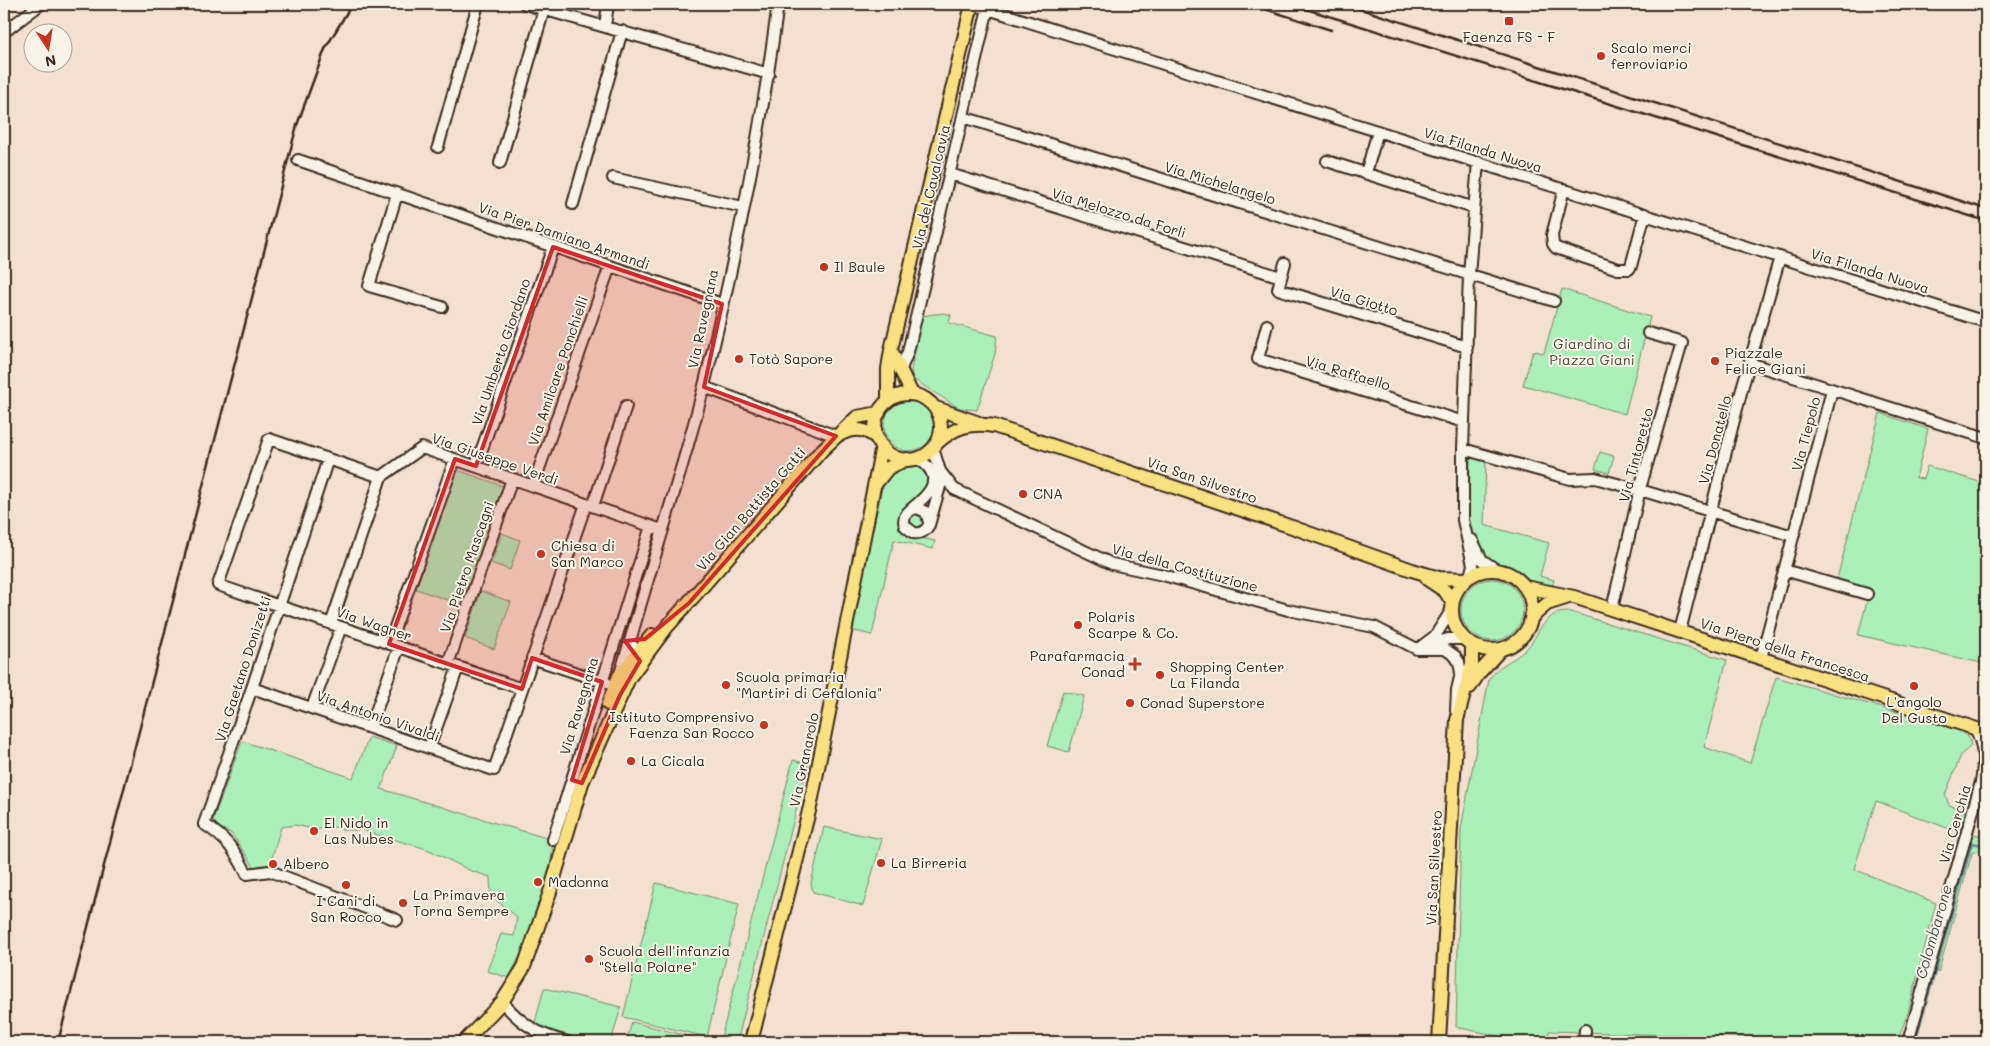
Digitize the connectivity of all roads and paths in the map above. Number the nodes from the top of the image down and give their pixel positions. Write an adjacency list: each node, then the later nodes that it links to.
1 (41, 4): 11 (street)
2 (478, 4): 15 (street)
3 (525, 4): 8 (street)
4 (608, 4): 9 (street)
5 (778, 4): 12 (street, Via Ravegnana)
6 (972, 4): 7 (street, Via Filanda Nuova); 42 (main road, Via del Cavalcavia)
7 (988, 8): 13 (street, Via del Cavalcavia); 14 (street, Via Filanda Nuova)
8 (544, 9): 9 (street); 18 (street)
9 (605, 26): 10 (street)
10 (622, 31): 12 (street); 25 (street)
11 (4, 32)
12 (769, 74): 26 (street, Via Ravegnana)
13 (963, 117): 20 (street, Via del Cavalcavia); 33 (street, Via Michelangelo)
14 (1378, 131): 19 (street, Via Filanda Nuova); 21 (street)
15 (438, 147)
16 (298, 160): 24 (street, Via Pier Damiano Armandi)
17 (1326, 161): 21 (street)
18 (500, 162)
19 (1478, 162): 23 (street, Via Filanda Nuova); 27 (street)
20 (950, 174): 34 (street, Via Melozzo da Forlì); 44 (street, Via del Cavalcavia)
21 (1366, 174): 27 (street)
22 (613, 178): 26 (street)
23 (1564, 189): 28 (street, Via Filanda Nuova); 28 (street)
24 (397, 194): 29 (street, Via Pier Damiano Armandi); 37 (street)
25 (573, 204)
26 (743, 207): 36 (street, Via Ravegnana)
27 (1474, 208): 33 (street)
28 (1645, 214): 30 (street, Via Filanda Nuova)
29 (553, 247): 32 (street, Via Pier Damiano Armandi); 62 (street, Via Umberto Giordano)
30 (1780, 257): 38 (street, Via Filanda Nuova); 43 (street, Via Donatello)
31 (1285, 264): 34 (street)
32 (610, 266): 36 (street, Via Pier Damiano Armandi); 67 (street, Via Amilcare Ponchielli)
33 (1469, 275): 35 (street, Via Michelangelo); 41 (street)
34 (1281, 277): 41 (street, Via Giotto)
35 (1554, 301)
36 (722, 304): 45 (street, Via Ravegnana)
37 (442, 308)
38 (1986, 322)
39 (1267, 326): 52 (street, Via Raffaello)
40 (1648, 333): 69 (street, Via Tintoretto)
41 (1467, 347): 52 (street)
42 (891, 350): 44 (main road); 48 (main road, Via del Cavalcavia)
43 (1749, 363): 46 (street, Via Tiepolo); 73 (street, Via Donatello)
44 (900, 371): 47 (main road)
45 (704, 387): 54 (street); 77 (street, Via Ravegnana)
46 (1832, 390): 55 (street); 78 (street, Via Tiepolo)
47 (912, 394): 48 (main road); 50 (main road)
48 (888, 400): 51 (main road)
49 (626, 406): 71 (street)
50 (936, 408): 53 (main road, Via San Silvestro); 57 (main road)
51 (879, 413): 54 (main road, Via Gian Battista Gatti); 56 (main road)
52 (1464, 422): 58 (street)
53 (982, 424): 57 (main road, Via San Silvestro); 79 (main road, Via San Silvestro)
54 (836, 436): 56 (main road); 86 (main road, Via Gian Battista Gatti)
55 (1986, 438)
56 (880, 443): 61 (main road); 66 (main road, Via Granarolo)
57 (935, 446): 61 (main road); 63 (street, Via della Costituzione)
58 (1463, 449): 69 (street); 74 (street)
59 (328, 459): 64 (street); 87 (street, Via Gaetano Donizetti); 87 (street, Via Wagner)
60 (455, 459): 62 (street, Via Giuseppe Verdi); 64 (street, Via Giuseppe Verdi); 96 (street)
61 (908, 459): 66 (main road); 72 (street)
62 (476, 466): 65 (street, Via Giuseppe Verdi)
63 (940, 471): 68 (street, Via della Costituzione); 70 (street, Via della Costituzione)
64 (382, 477): 91 (street)
65 (512, 479): 67 (street, Via Giuseppe Verdi); 102 (street, Via Pietro Mascagni)
66 (876, 482): 117 (main road, Via Granarolo)
67 (533, 486): 71 (street, Via Giuseppe Verdi)
68 (954, 489): 70 (street); 97 (street, Via della Costituzione)
69 (1640, 490): 73 (street); 89 (street, Via Tintoretto)
70 (938, 495): 75 (street, Via della Costituzione)
71 (589, 505): 76 (street, Via Giuseppe Verdi); 100 (street)
72 (910, 510): 75 (street); 75 (street)
73 (1710, 510): 78 (street); 92 (street, Via Donatello)
74 (1463, 520): 80 (street); 82 (street)
75 (930, 522)
76 (651, 526): 77 (street, Via Giuseppe Verdi); 103 (street, Via Ravegnana)
77 (662, 530): 94 (street, Via Ravegnana)
78 (1793, 536): 81 (street, Via Tiepolo)
79 (1412, 570): 82 (main road, Via San Silvestro); 88 (main road, Via San Silvestro)
80 (1497, 570): 82 (main road); 83 (main road)
81 (1784, 570): 84 (street); 101 (street, Via Tiepolo)
82 (1468, 578): 88 (main road)
83 (1525, 586): 85 (main road, Via Piero della Francesca); 90 (main road)
84 (1867, 594)
85 (1574, 597): 89 (main road, Via Piero della Francesca); 90 (main road)
86 (689, 603): 93 (main road, Via Gian Battista Gatti); 99 (main road, Via Gian Battista Gatti)
87 (278, 606): 91 (street, Via Wagner); 104 (street, Via Gaetano Donizetti)
88 (1452, 606): 95 (main road); 97 (street)
89 (1612, 609): 92 (main road, Via Piero della Francesca)
90 (1532, 617): 98 (main road)
91 (336, 625): 96 (street, Via Wagner); 107 (street)
92 (1680, 631): 101 (main road, Via Piero della Francesca)
93 (654, 633): 94 (street); 99 (main road, Via Gian Battista Gatti)
94 (631, 638): 99 (street); 103 (street, Via Ravegnana)
95 (1468, 642): 97 (street); 98 (main road); 106 (main road, Via San Silvestro)
96 (394, 645): 102 (street, Via Wagner); 109 (street)
97 (1417, 649): 108 (street, Via della Costituzione)
98 (1501, 649): 106 (main road, Via San Silvestro)
99 (637, 657): 103 (main road, Via Ravegnana); 112 (main road, Via Ravegnana)
100 (532, 658): 103 (street); 105 (street)
101 (1761, 658): 110 (main road, Via Piero della Francesca)
102 (453, 666): 105 (street, Via Wagner); 111 (street, Via Pietro Mascagni)
103 (609, 683): 112 (main road, Via Ravegnana); 113 (street, Via Ravegnana)
104 (252, 688): 107 (street, Via Antonio Vivaldi); 115 (street, Via Gaetano Donizetti)
105 (522, 689): 111 (street, Via Antonio Vivaldi)
106 (1463, 697): 108 (main road, Via San Silvestro)
107 (312, 708): 109 (street, Via Antonio Vivaldi)
108 (1457, 720): 123 (main road, Via San Silvestro)
109 (370, 728): 111 (street, Via Antonio Vivaldi)
110 (1981, 730): 125 (street, Via Cerchia)
111 (429, 748)
112 (589, 766): 113 (main road, Via Ravegnana)
113 (577, 782): 114 (street, Via Ravegnana); 116 (main road, Via Ravegnana)
114 (553, 840)
115 (397, 920)
116 (502, 1002): 119 (main road, Via Ravegnana); 120 (street)
117 (755, 1028): 121 (main road, Via Granarolo); 122 (street)
118 (1585, 1030): 124 (street)
119 (464, 1042)
120 (567, 1042)
121 (751, 1042)
122 (760, 1042)
123 (1439, 1042)
124 (1584, 1042)
125 (1908, 1042)

